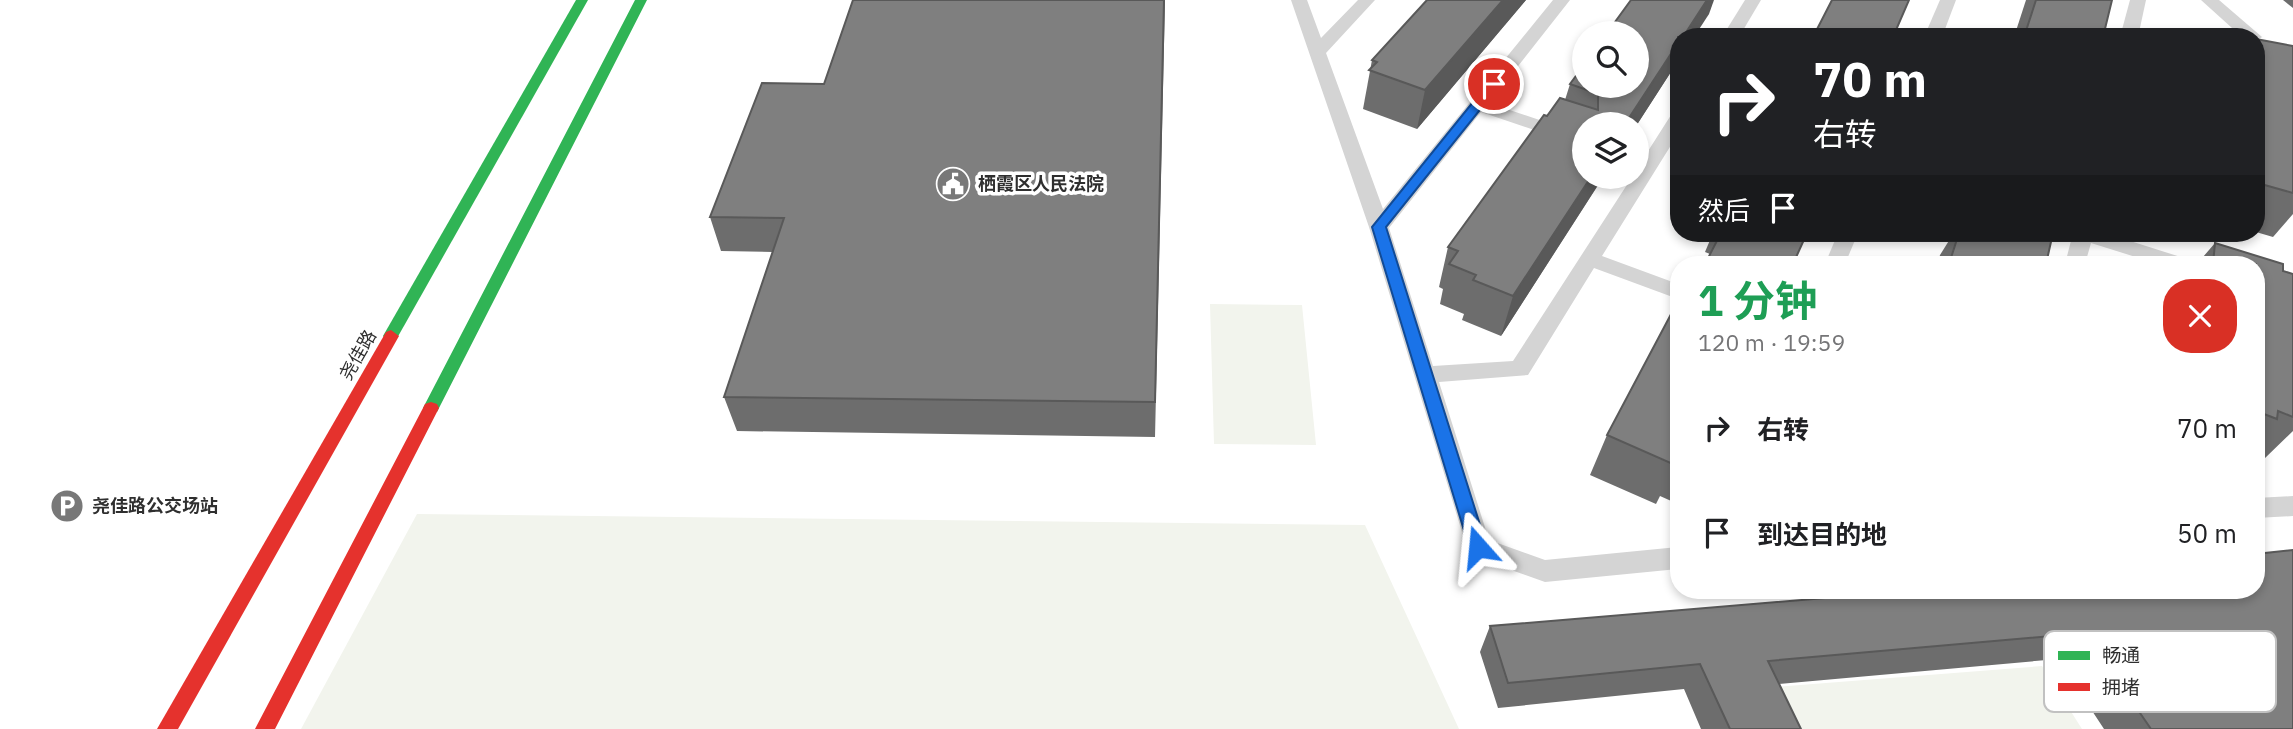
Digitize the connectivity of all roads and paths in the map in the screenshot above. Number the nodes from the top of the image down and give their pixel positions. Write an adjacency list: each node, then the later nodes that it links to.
1 (582, 0): 29 (main road, 尧佳路)
2 (640, 0): 30 (main road)
3 (1299, 0): 14 (lane)
4 (1367, 0): 14 (lane)
5 (1562, 0): 15 (lane)
6 (1753, 0): 10 (lane)
7 (1948, 0): 11 (lane)
8 (2138, 0): 12 (lane)
9 (2209, 0): 13 (lane)
10 (1736, 28)
11 (1937, 28)
12 (2131, 28)
13 (2242, 28)
14 (1316, 54): 20 (lane)
15 (1478, 105): 17 (lane); 20 (lane)
16 (1670, 129): 18 (lane)
17 (1572, 137)
18 (1649, 154)
19 (1628, 189): 23 (lane)
20 (1379, 227): 25 (lane)
21 (2111, 242): 22 (lane)
22 (2155, 256)
23 (1590, 258): 24 (lane); 25 (lane)
24 (1670, 289)
25 (1423, 375): 28 (lane)
26 (2293, 506): 27 (lane)
27 (2265, 508)
28 (1670, 559)
29 (167, 729)
30 (265, 729)

